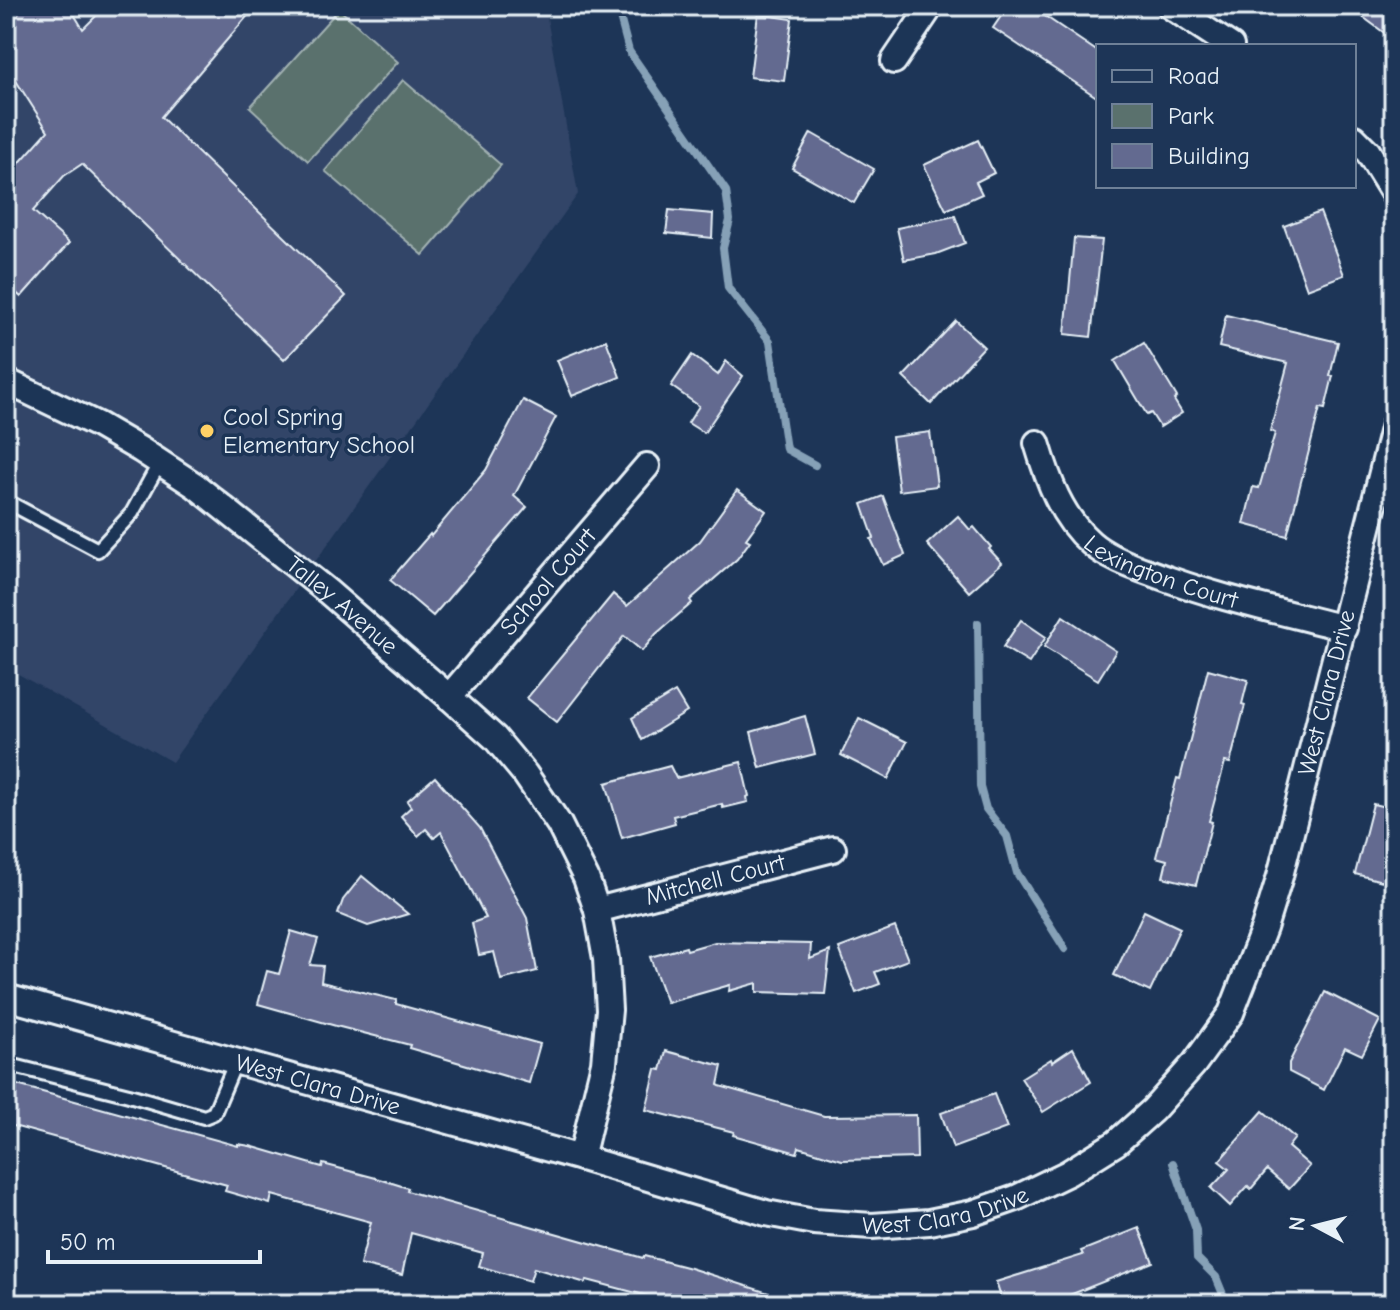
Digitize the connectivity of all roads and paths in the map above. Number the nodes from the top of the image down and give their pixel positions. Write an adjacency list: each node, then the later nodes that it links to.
1 (931, 6): 4 (street)
2 (1170, 6): 3 (street)
3 (1228, 44)
4 (894, 61)
5 (1356, 140): 6 (street)
6 (1394, 194)
7 (6, 381): 10 (street, Talley Avenue)
8 (1394, 425): 13 (street, West Clara Drive)
9 (1037, 443): 13 (street, Lexington Court)
10 (160, 462): 12 (lane); 14 (street, Talley Avenue)
11 (647, 466): 14 (street, School Court)
12 (6, 501)
13 (1344, 628): 20 (street, West Clara Drive)
14 (449, 697): 16 (street, Talley Avenue)
15 (833, 849): 16 (street, Mitchell Court)
16 (597, 910): 20 (street)
17 (6, 997): 18 (street, West Clara Drive)
18 (236, 1061): 19 (lane); 20 (street, West Clara Drive)
19 (6, 1064)
20 (581, 1158)

